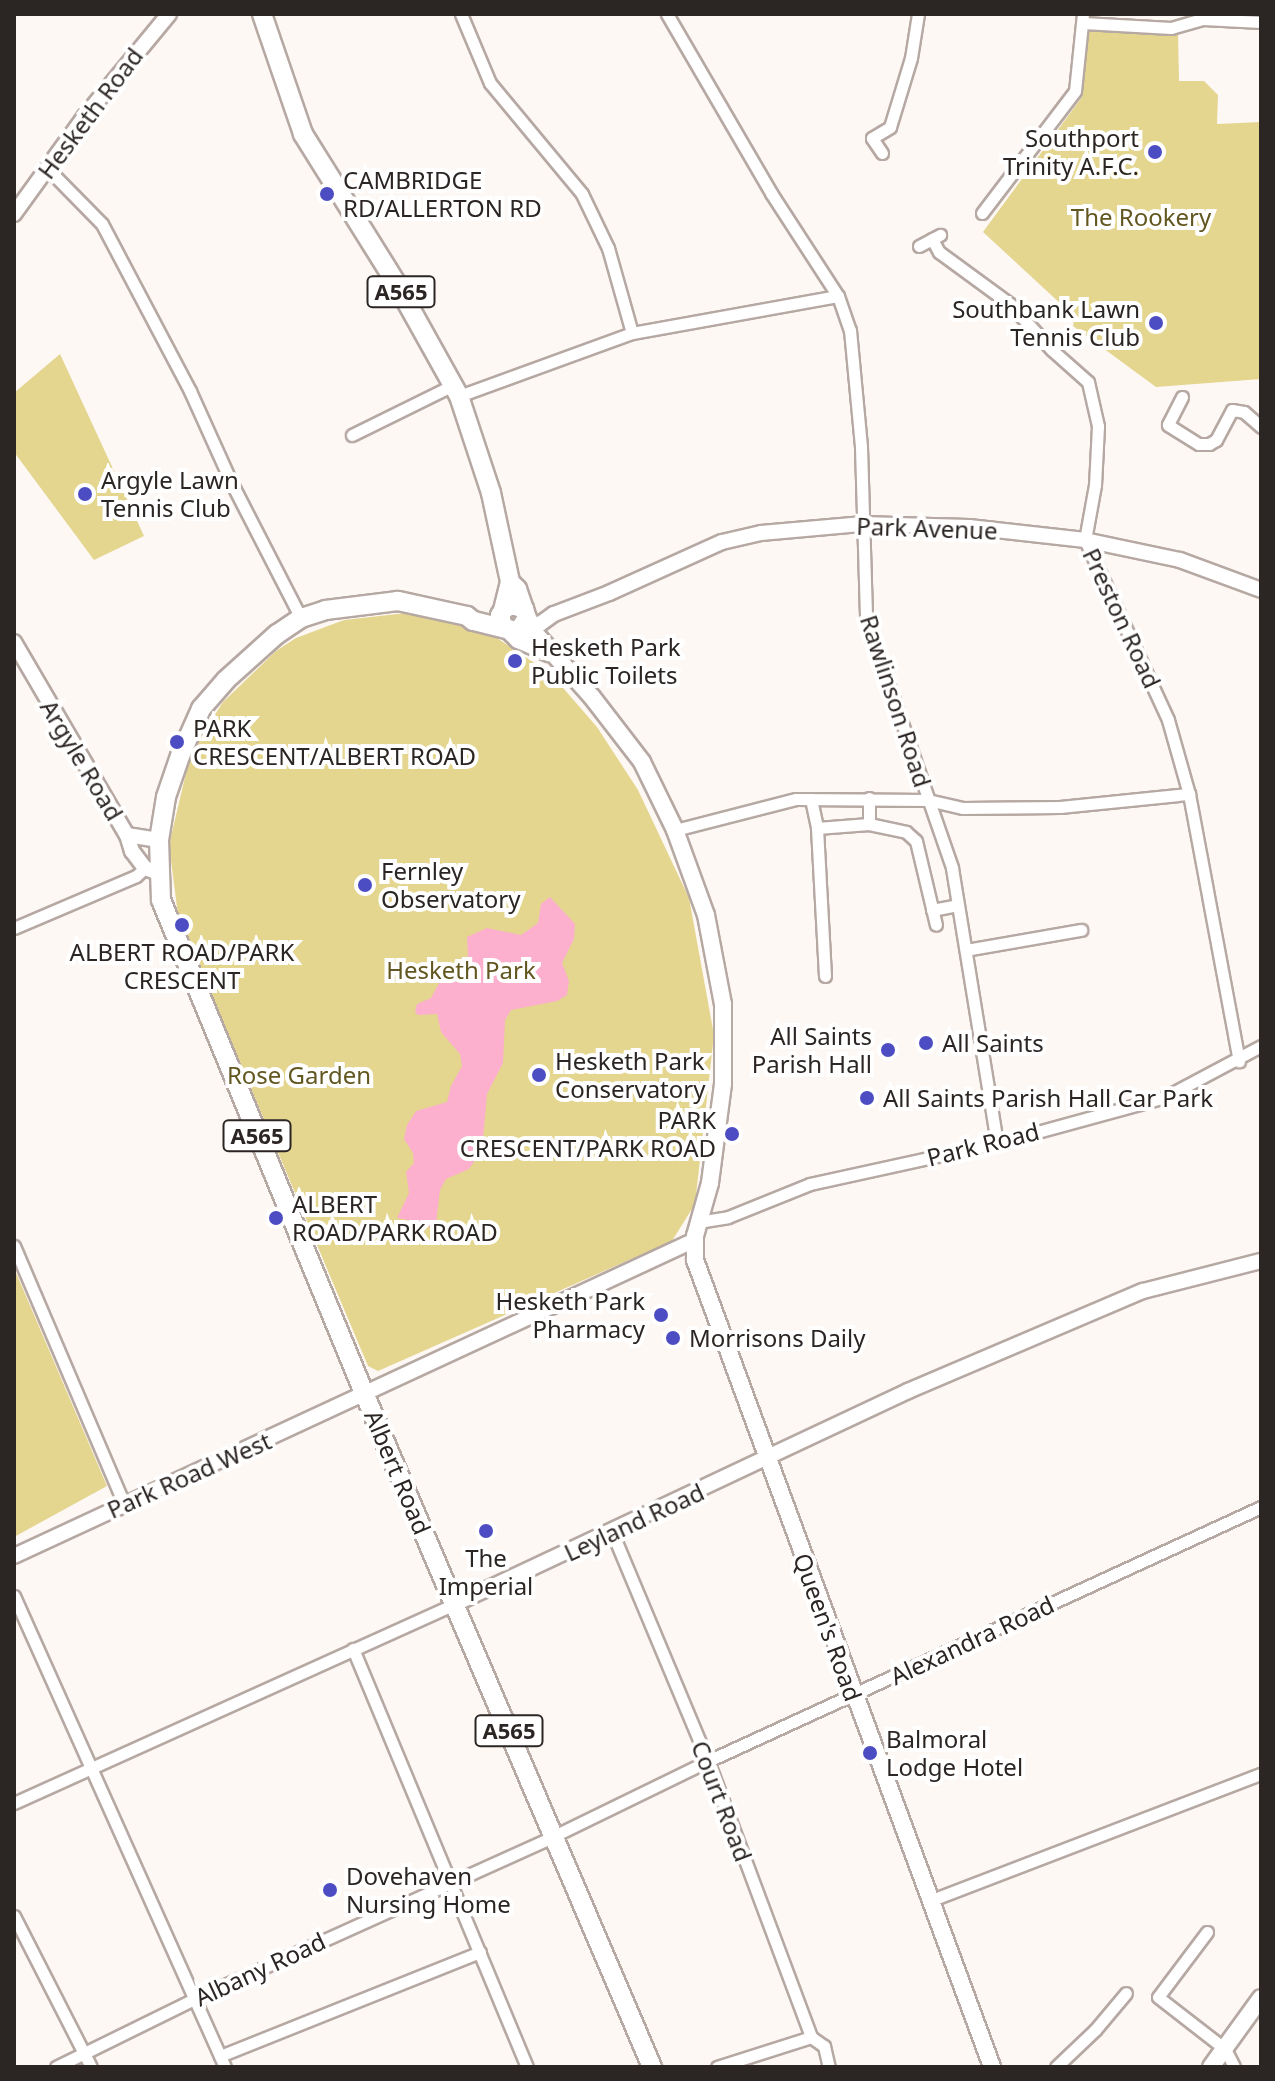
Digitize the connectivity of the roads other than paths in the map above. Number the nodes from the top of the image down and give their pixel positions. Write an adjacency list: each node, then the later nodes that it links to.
1 (169, 14): 9 (street, Hesketh Road)
2 (262, 14): 15 (highway, A565)
3 (461, 14): 14 (street)
4 (667, 14): 13 (street, Rawlinson Road)
5 (918, 14): 8 (street)
6 (1083, 18): 7 (street); 10 (street)
7 (1261, 22)
8 (882, 153)
9 (47, 168): 11 (street, Hesketh Road); 22 (street)
10 (982, 213)
11 (14, 214)
12 (919, 246): 20 (street, Preston Road)
13 (838, 296): 14 (street); 19 (street, Rawlinson Road)
14 (632, 333): 15 (street)
15 (455, 391): 18 (street); 23 (highway, A565)
16 (1182, 397): 17 (street)
17 (1261, 427)
18 (352, 435)
19 (861, 524): 20 (street, Park Avenue); 23 (street, Park Avenue); 28 (street, Rawlinson Road)
20 (1085, 540): 21 (street, Park Avenue); 25 (street, Preston Road)
21 (1261, 590)
22 (301, 618): 23 (highway, A565); 33 (highway, A565)
23 (515, 618): 31 (main road, Queen's Road)
24 (14, 642): 32 (street, Argyle Road)
25 (1189, 794): 28 (street); 43 (street, Preston Road)
26 (869, 798): 27 (street); 28 (street); 29 (street)
27 (811, 799): 30 (street); 31 (street)
28 (928, 800): 35 (street, Rawlinson Road)
29 (869, 824): 30 (street); 36 (street)
30 (817, 828): 41 (street)
31 (675, 830): 45 (main road, Queen's Road)
32 (127, 835): 33 (street, Argyle Road); 34 (street, Argyle Road)
33 (159, 840): 34 (highway, A565)
34 (152, 870): 38 (street); 49 (highway, Albert Road / A565)
35 (958, 905): 36 (street); 40 (street, Rawlinson Road)
36 (932, 910): 37 (street)
37 (936, 925)
38 (14, 928)
39 (1081, 930): 40 (street)
40 (966, 950): 44 (street, Rawlinson Road)
41 (825, 976)
42 (1261, 1046): 43 (street, Park Road)
43 (1239, 1061): 44 (street, Park Road)
44 (997, 1143): 45 (street, Park Road)
45 (698, 1222): 46 (main road, Queen's Road)
46 (695, 1240): 49 (street); 50 (main road, Queen's Road)
47 (14, 1246): 51 (street)
48 (1261, 1261): 50 (street, Leyland Road)
49 (365, 1395): 51 (street, Park Road West); 56 (highway, Albert Road / A565)
50 (767, 1460): 53 (street, Leyland Road); 58 (main road, Queen's Road)
51 (124, 1504): 54 (street, Park Road West)
52 (1261, 1507): 58 (street, Alexandra Road)
53 (612, 1532): 56 (street, Leyland Road); 59 (street, Court Road)
54 (14, 1556)
55 (14, 1596): 60 (street)
56 (455, 1604): 57 (street, Leyland Road); 63 (highway, Albert Road / A565)
57 (353, 1649): 60 (street, Leyland Road); 64 (street)
58 (853, 1695): 59 (street, Alexandra Road); 65 (main road, Queen's Road)
59 (708, 1761): 63 (street, Alexandra Road); 72 (street, Court Road)
60 (92, 1769): 62 (street, Leyland Road); 70 (street)
61 (1261, 1774): 65 (street)
62 (14, 1803)
63 (554, 1836): 64 (street, Albany Road); 79 (highway, Albert Road / A565)
64 (452, 1882): 68 (street); 70 (street, Albany Road)
65 (932, 1900): 82 (main road, Queen's Road)
66 (14, 1916): 74 (street)
67 (1207, 1932): 73 (street)
68 (480, 1952): 75 (street); 78 (street)
69 (1126, 1993): 83 (street)
70 (196, 1998): 74 (street, Albany Road); 75 (street)
71 (1261, 1998): 73 (main road)
72 (811, 2037): 80 (street); 81 (street, Court Road)
73 (1225, 2049): 84 (main road); 85 (street)
74 (85, 2054): 76 (street, Albany Road); 77 (street)
75 (222, 2062)
76 (56, 2067)
77 (91, 2067)
78 (527, 2067)
79 (652, 2067)
80 (717, 2067)
81 (829, 2067)
82 (992, 2067)
83 (1056, 2067)
84 (1211, 2067)
85 (1234, 2067)

